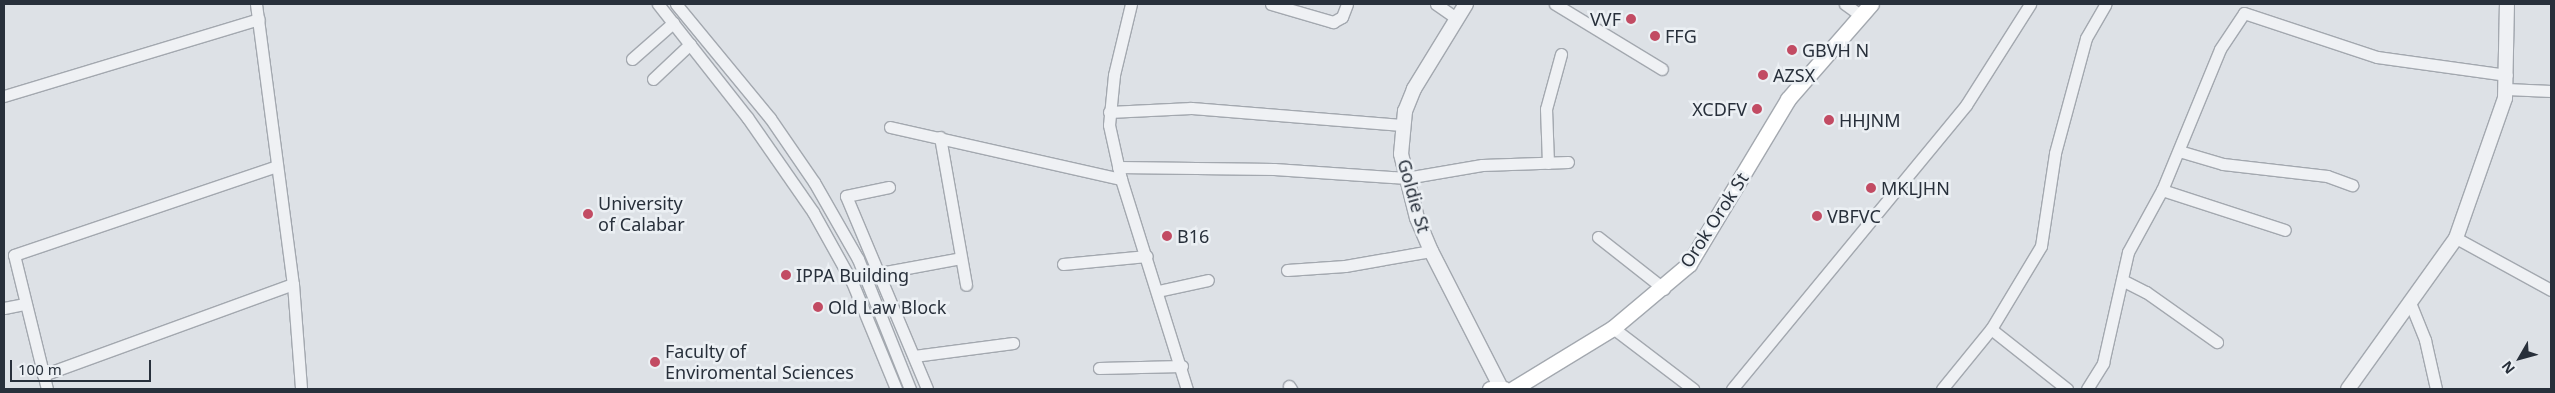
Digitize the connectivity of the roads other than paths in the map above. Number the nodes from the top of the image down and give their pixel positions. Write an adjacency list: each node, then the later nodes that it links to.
1 (256, 4): 17 (street)
2 (658, 4): 18 (street)
3 (676, 4): 71 (street)
4 (1131, 4): 27 (street)
5 (1272, 4): 6 (street)
6 (1347, 4)
7 (1436, 4): 16 (street)
8 (1466, 4): 16 (street, Goldie St)
9 (1555, 4): 22 (street)
10 (1845, 4): 15 (street)
11 (1871, 4): 15 (main road, Orok Orok St)
12 (2030, 4): 76 (street)
13 (2106, 4): 60 (street)
14 (2507, 4): 24 (street)
15 (1860, 15): 53 (main road, Orok Orok St)
16 (1456, 18): 28 (street, Goldie St)
17 (259, 20): 26 (street); 34 (street)
18 (673, 23): 19 (street); 21 (street)
19 (690, 44): 23 (street); 70 (street)
20 (1561, 54): 33 (street)
21 (632, 59)
22 (1662, 69)
23 (653, 79)
24 (2506, 82): 25 (street); 31 (street); 42 (street)
25 (2551, 91)
26 (4, 96)
27 (1109, 112): 28 (street); 35 (street)
28 (1402, 125): 36 (street, Goldie St)
29 (890, 127): 30 (street)
30 (940, 137): 35 (street); 45 (street)
31 (2179, 151): 37 (street); 39 (street)
32 (1568, 162): 33 (street)
33 (1548, 163): 36 (street)
34 (274, 167): 51 (street); 56 (street)
35 (1120, 173): 36 (street); 44 (street)
36 (1406, 178): 43 (street, Goldie St)
37 (2352, 185)
38 (889, 187): 48 (street)
39 (2162, 190): 40 (street); 50 (street)
40 (2285, 230)
41 (1598, 237): 53 (street)
42 (2456, 238): 54 (street); 57 (street)
43 (1431, 251): 47 (street); 74 (street, Goldie St)
44 (1147, 256): 46 (street); 55 (street)
45 (961, 258): 48 (street); 52 (street)
46 (1063, 264)
47 (1286, 270)
48 (880, 273): 63 (street)
49 (1208, 280): 55 (street)
50 (2122, 280): 61 (street); 79 (street)
51 (293, 284): 66 (street); 69 (street)
52 (966, 285)
53 (1664, 289): 59 (main road, Orok Orok St)
54 (2551, 290)
55 (1158, 291): 64 (street)
56 (24, 304): 58 (street); 66 (street)
57 (2411, 306): 80 (street); 81 (street)
58 (4, 308)
59 (1613, 328): 67 (street); 74 (main road, Orok Orok St)
60 (1991, 329): 77 (street); 78 (street)
61 (2217, 342)
62 (1013, 343): 63 (street)
63 (914, 356): 72 (street)
64 (1182, 366): 65 (street); 73 (street)
65 (1099, 368)
66 (42, 375): 68 (street)
67 (1678, 385): 75 (street)
68 (47, 389)
69 (302, 389)
70 (896, 389)
71 (910, 389)
72 (927, 389)
73 (1187, 389)
74 (1500, 389)
75 (1693, 389)
76 (1732, 389)
77 (1942, 389)
78 (2067, 389)
79 (2087, 389)
80 (2348, 389)
81 (2436, 389)

